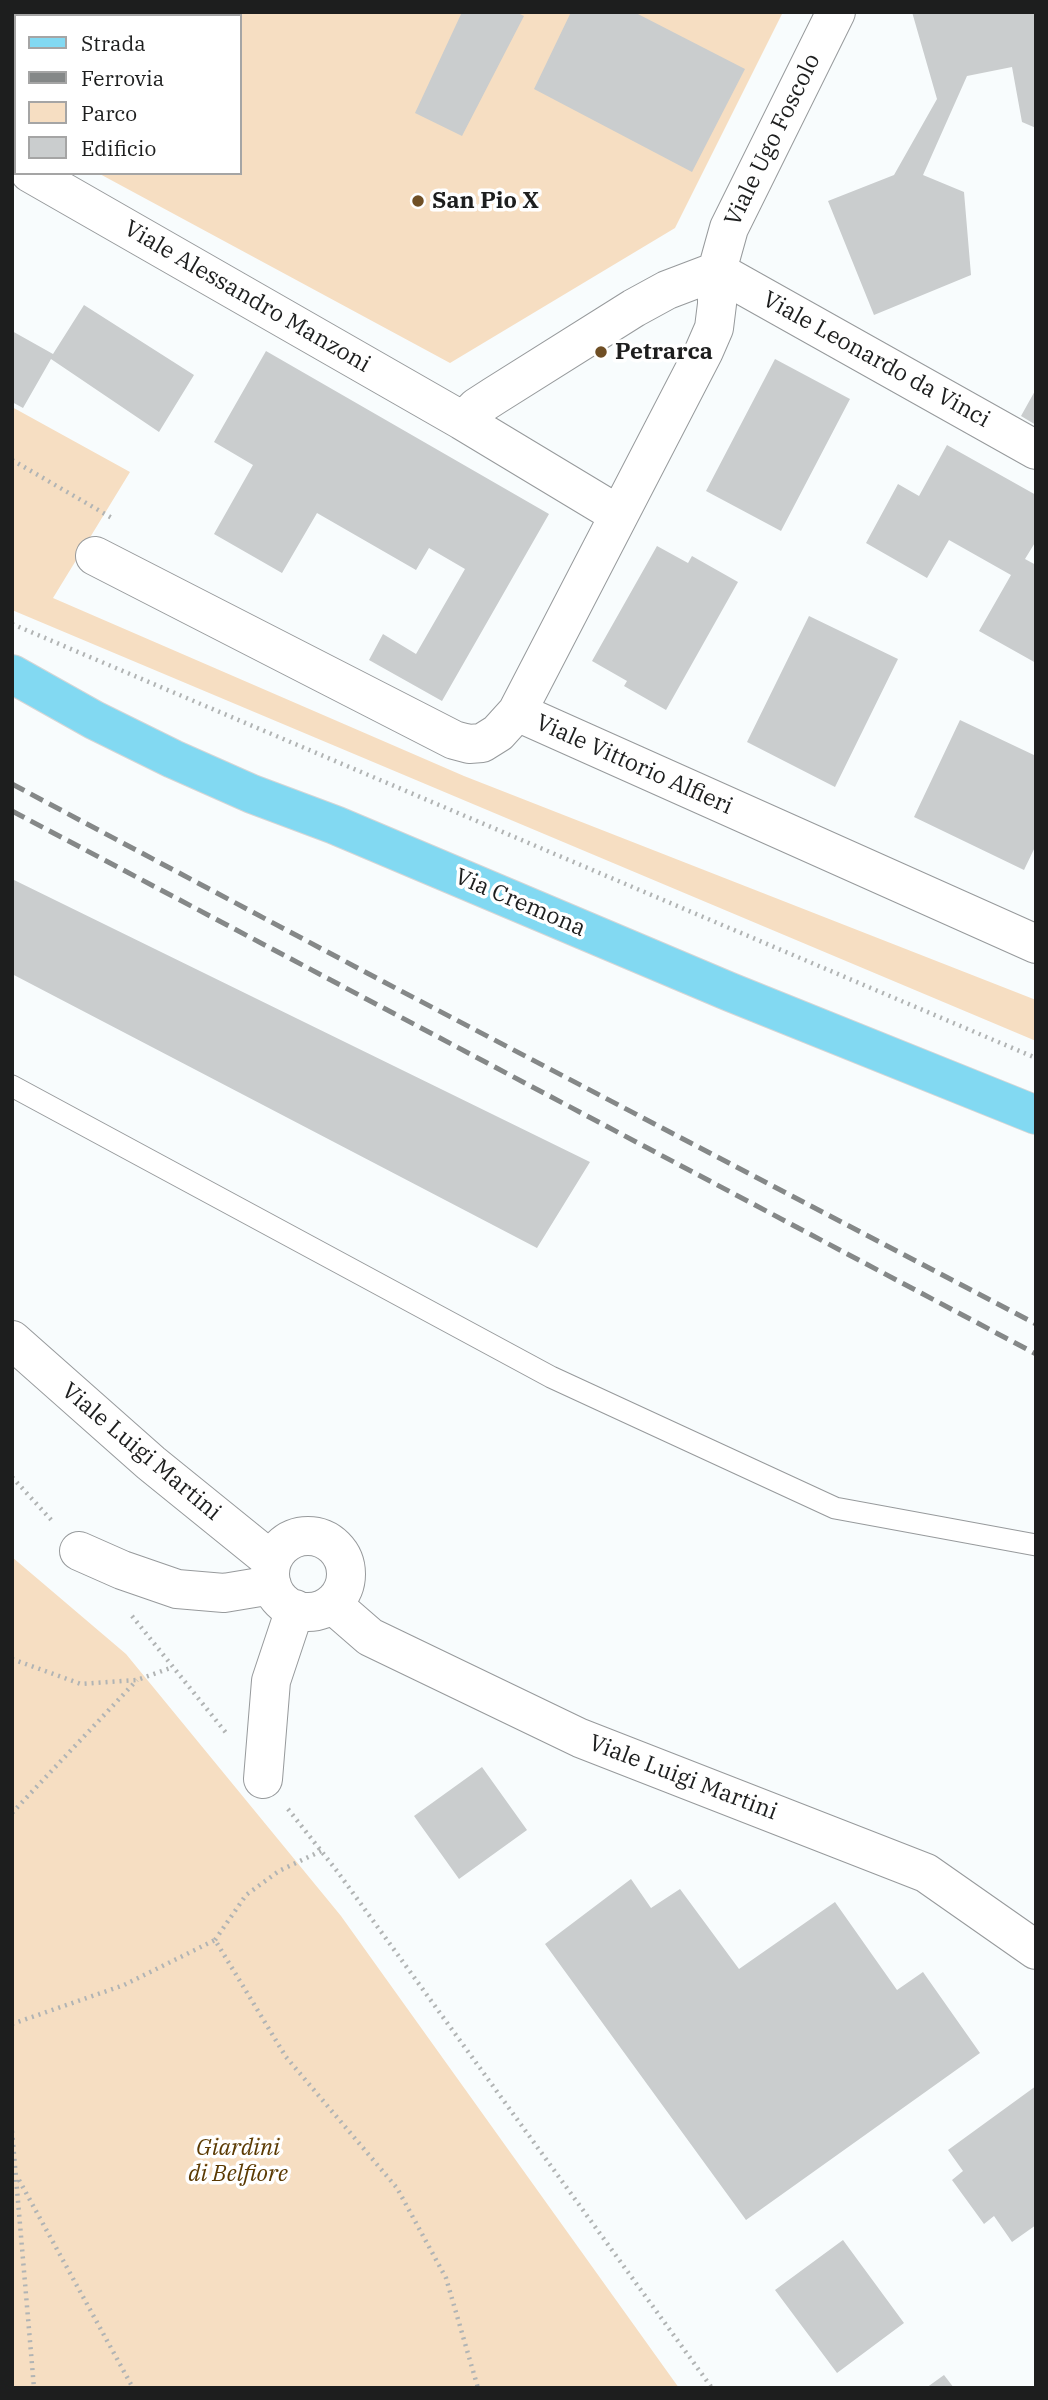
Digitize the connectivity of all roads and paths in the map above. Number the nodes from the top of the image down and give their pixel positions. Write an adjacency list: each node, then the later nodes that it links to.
1 (836, 12): 3 (street, Viale Ugo Foscolo)
2 (33, 175): 4 (street, Viale Alessandro Manzoni)
3 (717, 271): 4 (street); 5 (street, Viale Leonardo da Vinci); 7 (street, Viale Ugo Foscolo)
4 (463, 421): 7 (street, Viale Alessandro Manzoni)
5 (1036, 450)
6 (12, 460): 8 (path)
7 (619, 515): 11 (street)
8 (94, 556): 11 (street, Viale Vittorio Alfieri)
9 (12, 624): 13 (path)
10 (12, 674): 15 (main road, Via Cremona)
11 (517, 712): 12 (street, Viale Vittorio Alfieri)
12 (1036, 944)
13 (1036, 1058)
14 (12, 1086): 18 (lane)
15 (1036, 1115)
16 (12, 1340): 20 (street, Viale Luigi Martini)
17 (12, 1477): 19 (path)
18 (1036, 1545)
19 (79, 1551): 20 (street)
20 (293, 1590): 25 (street); 29 (street, Viale Luigi Martini)
21 (131, 1614): 23 (path)
22 (12, 1659): 24 (path)
23 (173, 1667): 24 (path); 25 (path)
24 (137, 1680): 26 (path)
25 (263, 1779): 27 (path)
26 (12, 1813)
27 (321, 1851): 28 (path); 36 (path)
28 (215, 1940): 30 (path); 35 (path)
29 (1036, 1950)
30 (12, 2024)
31 (12, 2131): 32 (path)
32 (17, 2178): 33 (path); 34 (path)
33 (34, 2388)
34 (133, 2388)
35 (478, 2388)
36 (712, 2388)

